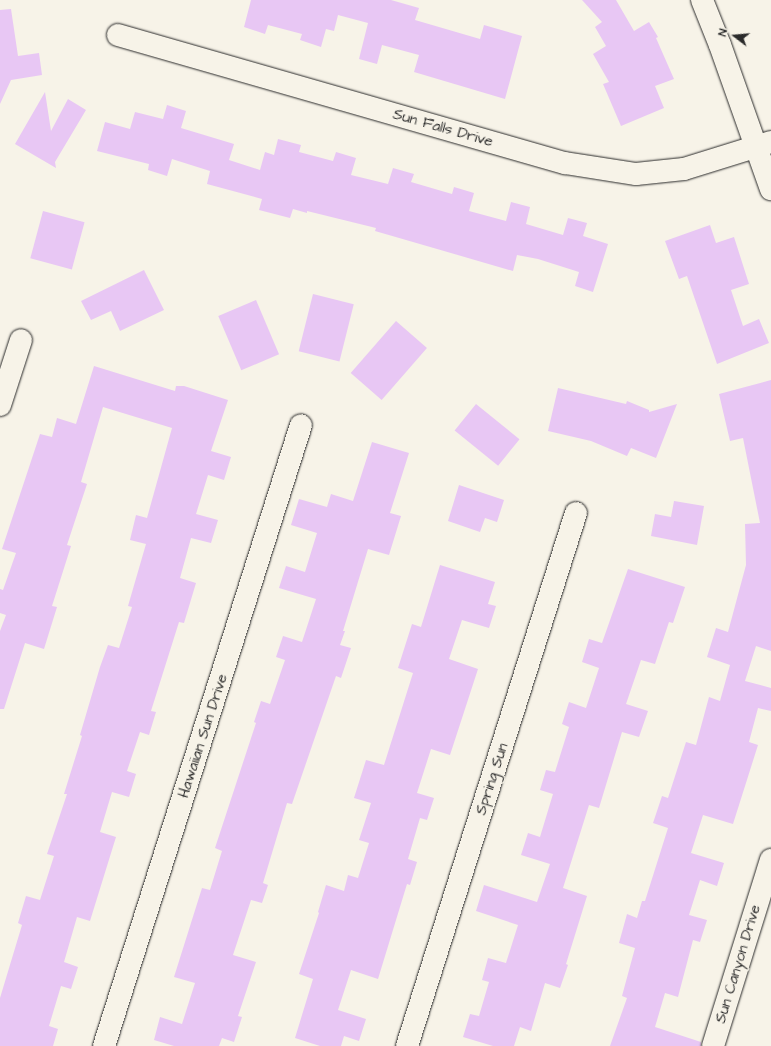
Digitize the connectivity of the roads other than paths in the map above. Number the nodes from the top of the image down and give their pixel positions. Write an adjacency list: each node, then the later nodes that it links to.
1 (702, 0): 3 (street)
2 (118, 35): 3 (street, Sun Falls Drive)
3 (763, 144): 4 (street)
4 (771, 189)
5 (21, 340): 6 (street)
6 (0, 405)
7 (301, 425): 10 (street, Hawaiian Sun Drive)
8 (576, 513): 11 (street, Spring Sun)
9 (771, 860): 12 (street, Sun Canyon Drive)
10 (104, 1046)
11 (407, 1046)
12 (713, 1046)

